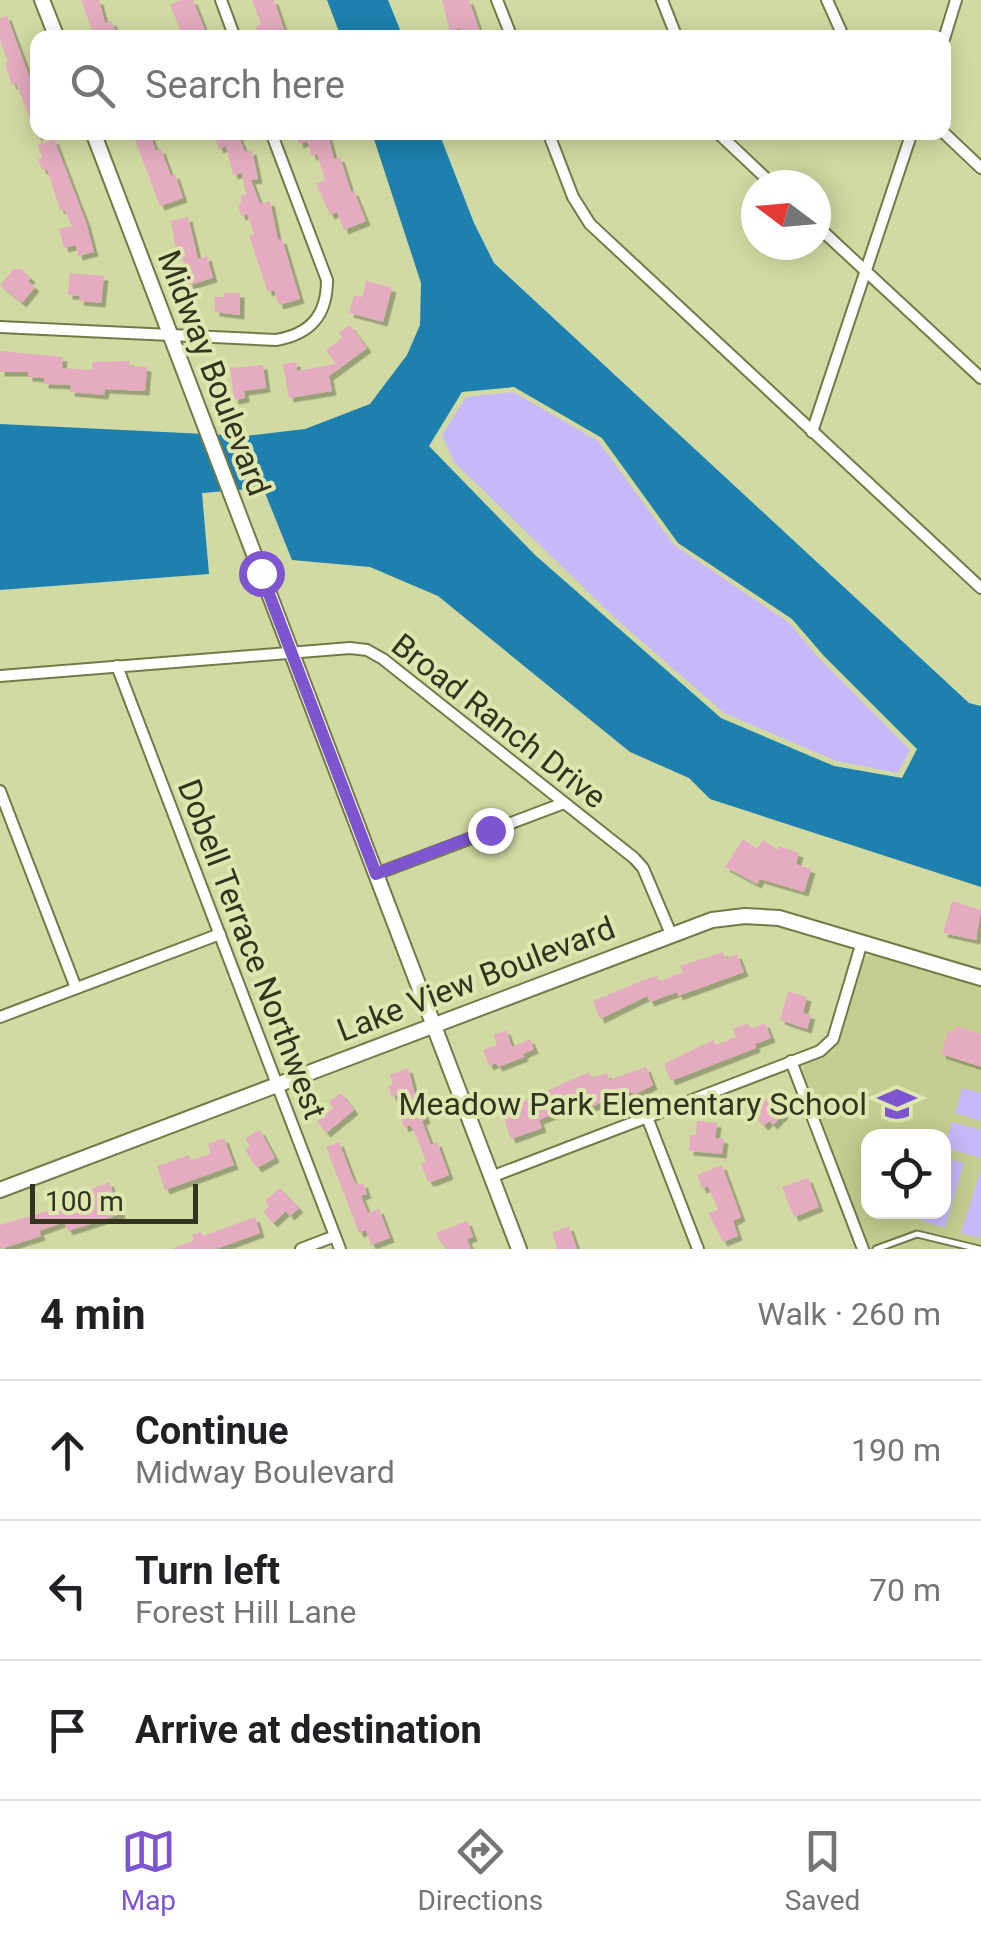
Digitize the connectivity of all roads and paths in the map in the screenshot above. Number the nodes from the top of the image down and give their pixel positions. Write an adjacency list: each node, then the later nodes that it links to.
1 (42, 0): 7 (street)
2 (221, 0): 8 (street)
3 (497, 0): 9 (street)
4 (662, 0): 10 (street)
5 (828, 0): 11 (street)
6 (956, 0): 12 (street)
7 (53, 30)
8 (232, 30)
9 (509, 30)
10 (673, 30)
11 (841, 30)
12 (947, 30)
13 (96, 140): 24 (street, Midway Boulevard)
14 (274, 140): 24 (street)
15 (551, 140): 26 (street)
16 (725, 140): 20 (street)
17 (909, 140): 22 (street)
18 (951, 140): 19 (street)
19 (981, 168)
20 (757, 170)
21 (831, 239): 22 (street)
22 (866, 271): 25 (street); 26 (street)
23 (0, 327): 24 (street)
24 (170, 335): 28 (street, Midway Boulevard)
25 (981, 378)
26 (812, 432): 27 (street)
27 (981, 588)
28 (291, 652): 29 (street, Broad Ranch Drive); 32 (street, Broad Ranch Drive); 33 (street, Midway Boulevard)
29 (118, 666): 30 (street, Broad Ranch Drive); 34 (street, Dobell Terrace Northwest)
30 (0, 676)
31 (0, 790): 38 (street)
32 (564, 802): 33 (street); 35 (street, Broad Ranch Drive)
33 (376, 874): 40 (street, Midway Boulevard)
34 (220, 934): 38 (street); 42 (street, Dobell Terrace Northwest)
35 (670, 934): 36 (street, Lake View Boulevard); 40 (street, Lake View Boulevard)
36 (862, 942): 37 (street, Lake View Boulevard); 41 (street)
37 (981, 978)
38 (76, 988): 39 (street)
39 (0, 1017)
40 (433, 1026): 42 (street, Lake View Boulevard); 44 (street, Midway Boulevard)
41 (791, 1062): 43 (street); 51 (street)
42 (277, 1085): 45 (street, Lake View Boulevard); 46 (street, Dobell Terrace Northwest)
43 (647, 1116): 44 (street); 50 (street)
44 (491, 1177): 49 (street, Midway Boulevard)
45 (0, 1190)
46 (335, 1236): 47 (street); 48 (street, Dobell Terrace Northwest)
47 (301, 1249)
48 (340, 1249)
49 (518, 1249)
50 (698, 1249)
51 (863, 1249)
52 (876, 1249): 53 (lane)
53 (979, 1249)

